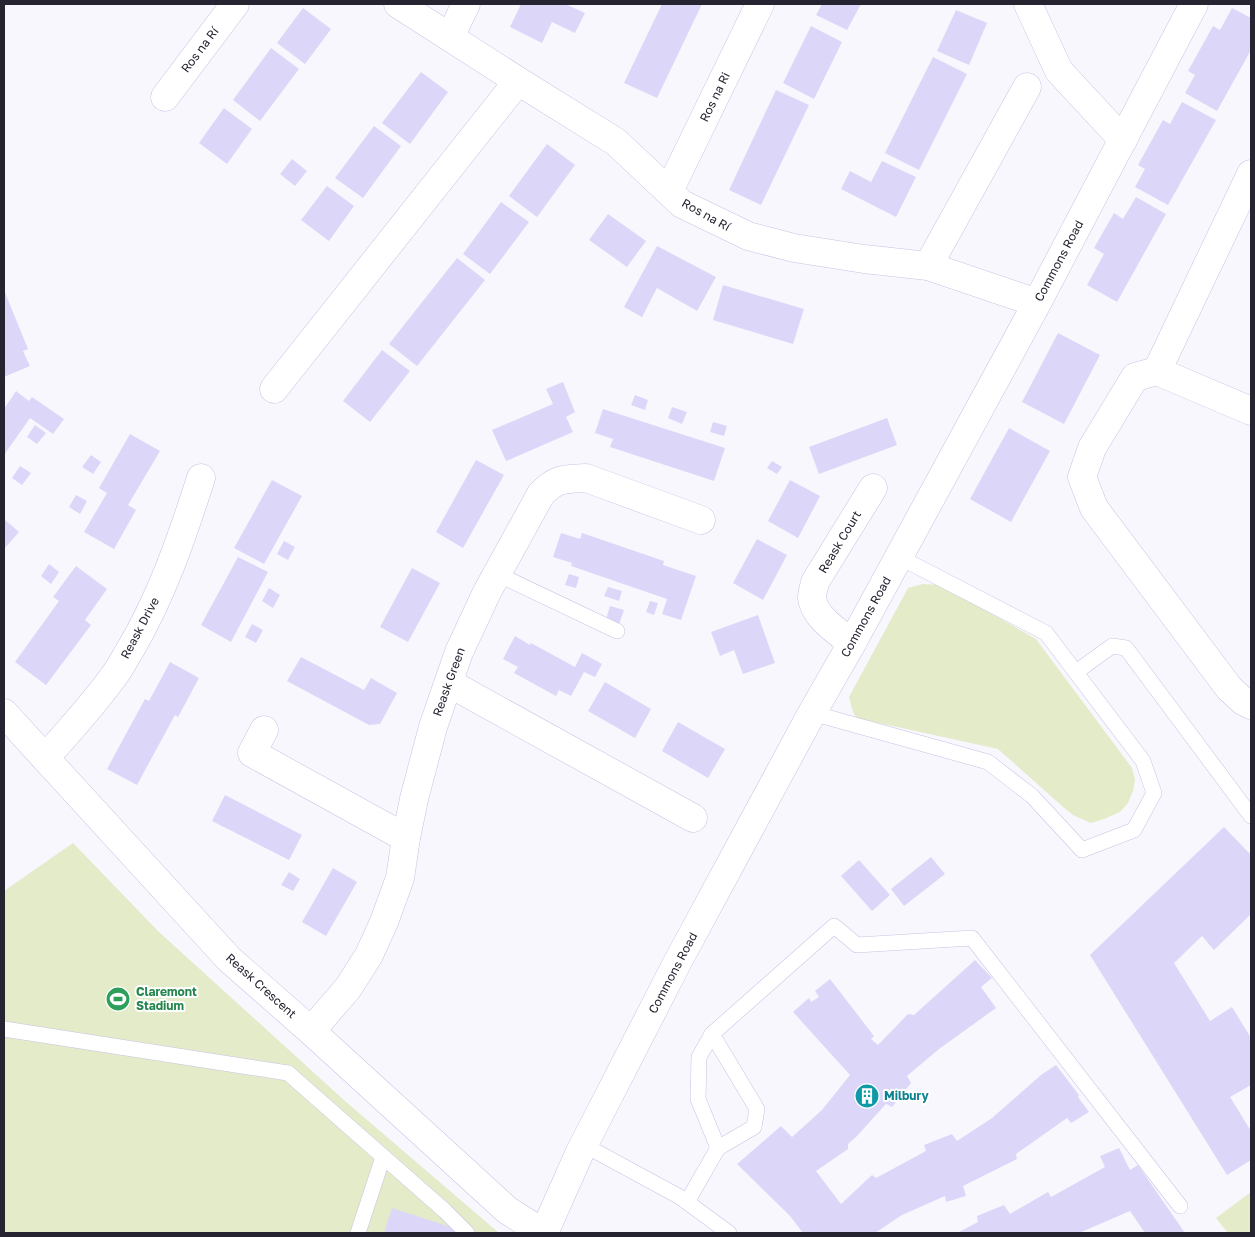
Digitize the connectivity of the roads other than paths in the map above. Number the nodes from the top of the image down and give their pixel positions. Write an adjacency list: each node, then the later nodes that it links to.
1 (235, 4): 10 (street, Ros na Rí)
2 (398, 4): 7 (street, Ros na Rí)
3 (466, 4): 7 (street)
4 (760, 4): 13 (street, Ros na Ri)
5 (1028, 4): 11 (street)
6 (1194, 4): 11 (street, Commons Road)
7 (450, 37): 8 (street, Ros na Rí)
8 (518, 81): 13 (street, Ros na Rí); 18 (street)
9 (1027, 87): 15 (street)
10 (164, 96)
11 (1122, 140): 16 (street, Commons Road)
12 (1251, 174): 14 (street)
13 (669, 191): 15 (street, Ros na Rí)
14 (1244, 207): 17 (street)
15 (928, 266): 16 (street, Ros na Rí)
16 (1037, 303): 23 (street, Commons Road)
17 (1157, 371): 19 (street); 29 (street)
18 (274, 389)
19 (1251, 411)
20 (201, 478): 33 (street, Reask Drive)
21 (873, 488): 26 (street, Reask Court)
22 (701, 520): 24 (street, Reask Green)
23 (899, 557): 26 (street, Commons Road); 27 (lane)
24 (497, 574): 25 (lane); 28 (street, Reask Green)
25 (617, 631)
26 (852, 643): 31 (street, Commons Road)
27 (1076, 672): 31 (lane); 34 (lane)
28 (449, 683): 35 (street); 36 (street, Reask Green)
29 (1251, 705)
30 (4, 713): 33 (street, Reask Crescent)
31 (812, 713): 40 (street, Commons Road)
32 (264, 730): 36 (street)
33 (45, 758): 38 (street, Reask Crescent)
34 (1251, 816)
35 (693, 818)
36 (406, 838): 38 (street, Reask Green)
37 (4, 1029): 42 (lane)
38 (311, 1031): 47 (street, Reask Crescent)
39 (712, 1034): 41 (lane); 41 (lane); 44 (lane)
40 (584, 1145): 43 (lane); 47 (street, Commons Road)
41 (718, 1148): 43 (lane)
42 (383, 1157): 45 (lane); 46 (lane)
43 (686, 1202): 48 (lane)
44 (1180, 1206)
45 (358, 1233)
46 (467, 1233)
47 (543, 1233)
48 (729, 1233)

